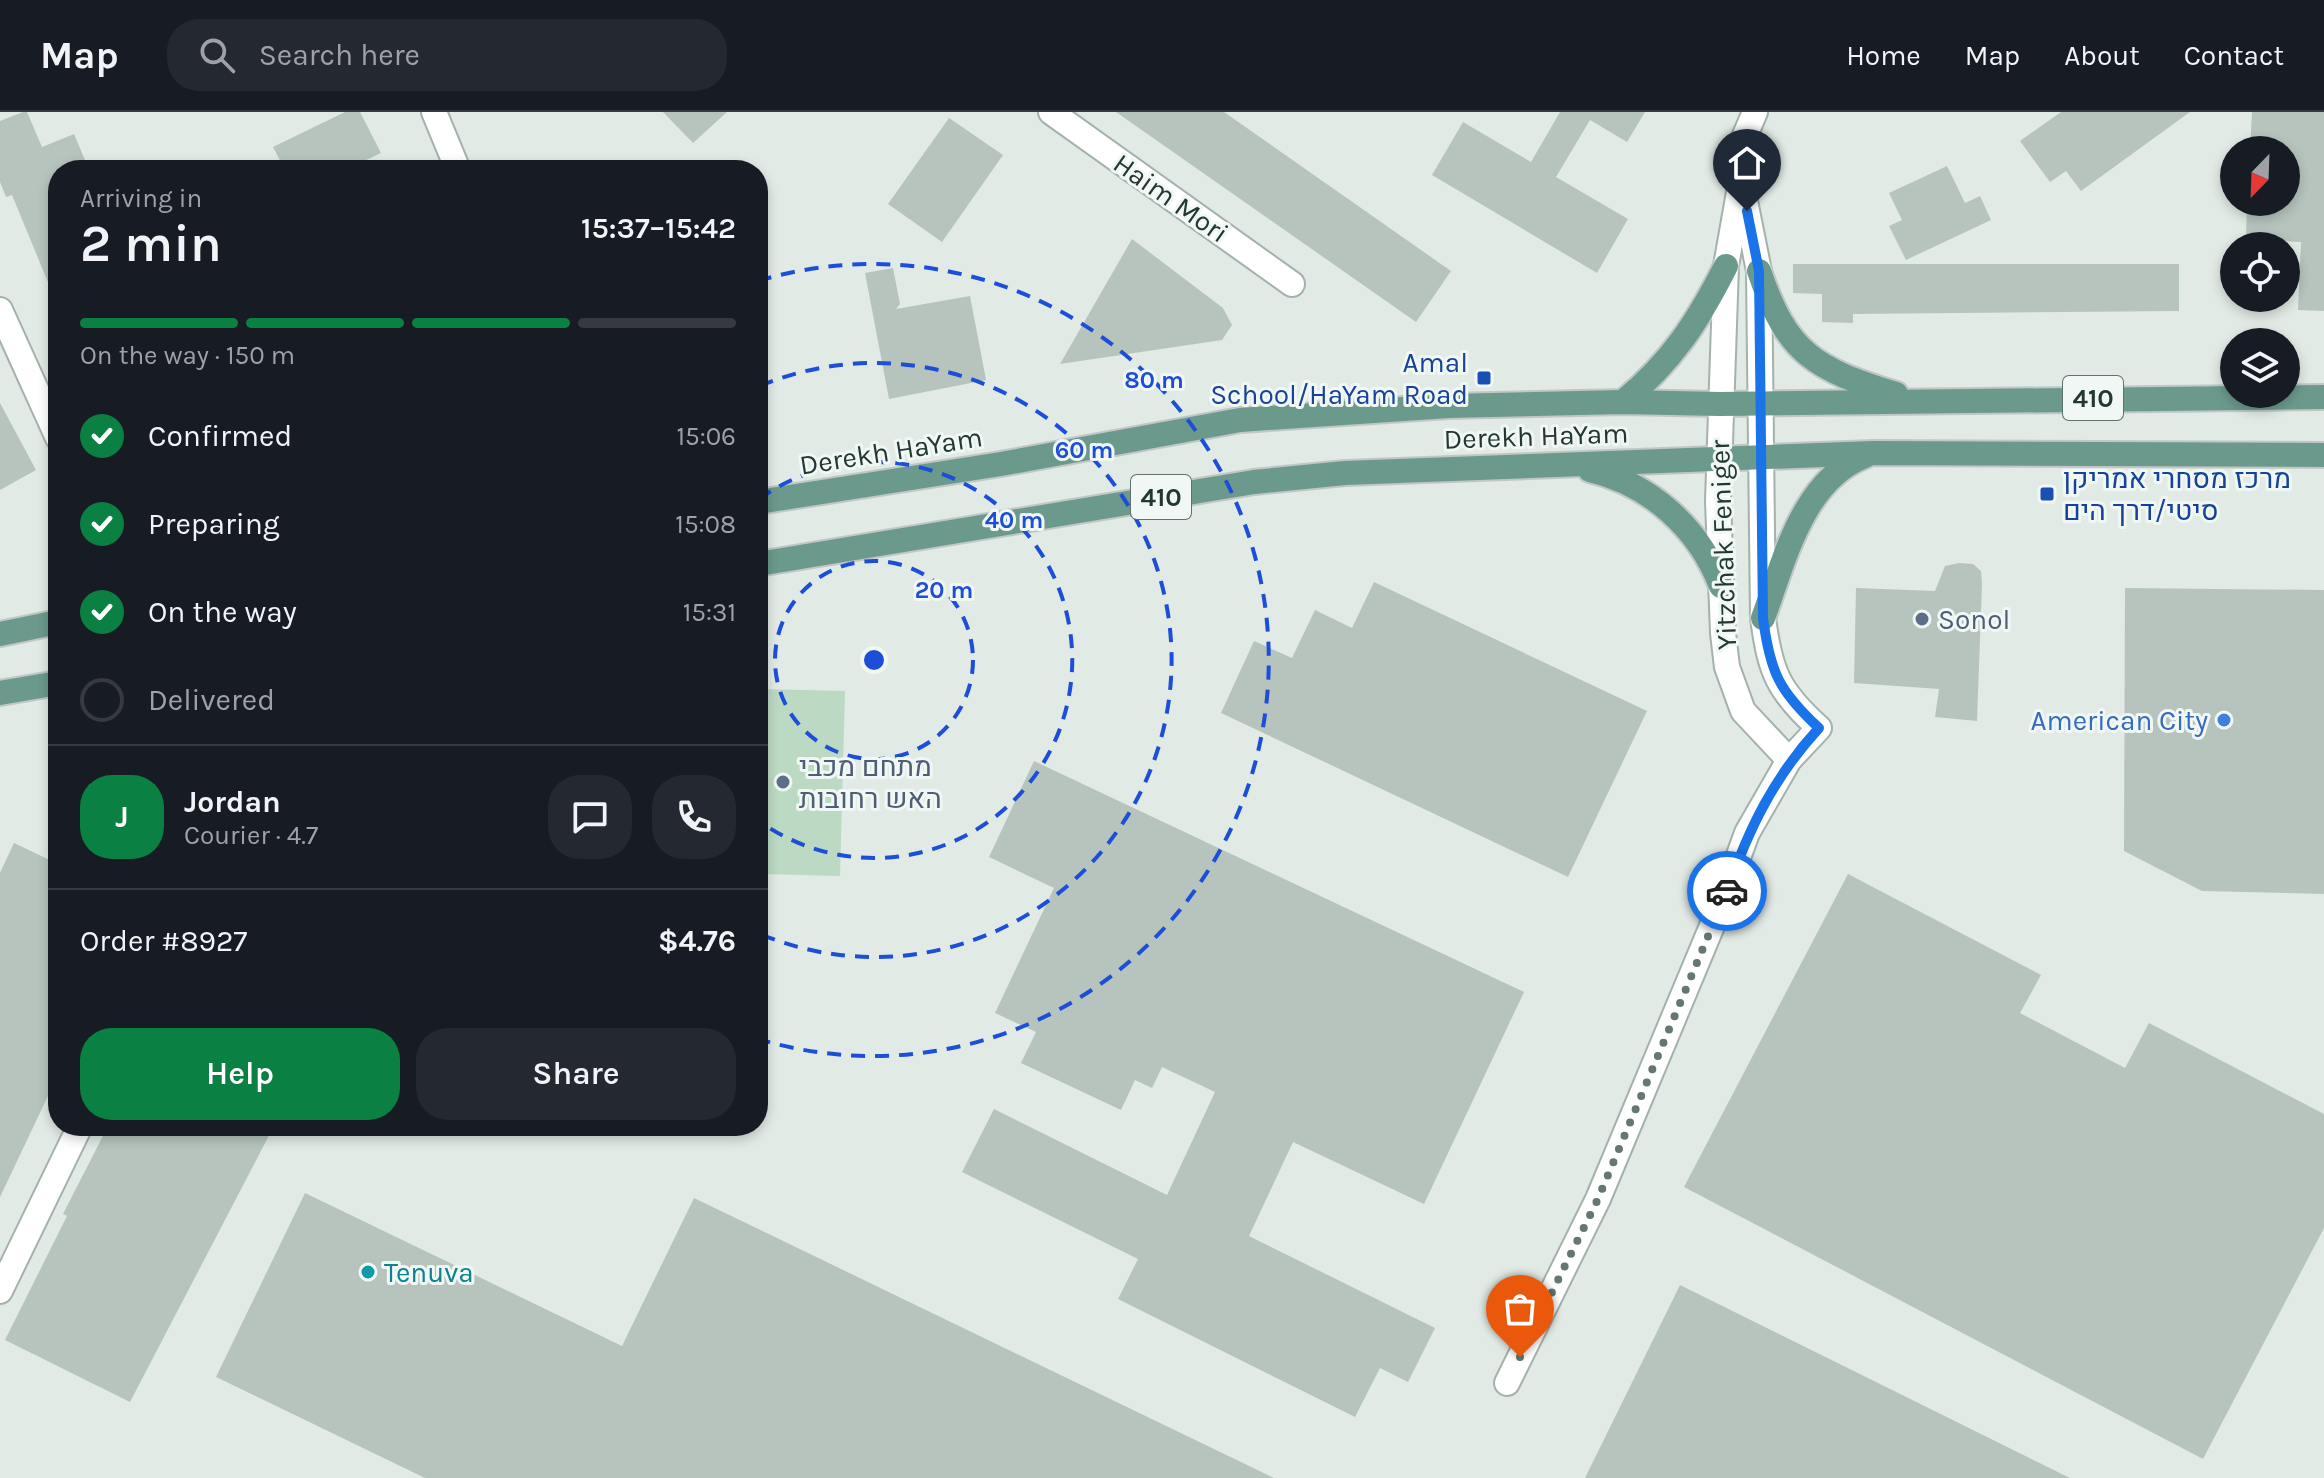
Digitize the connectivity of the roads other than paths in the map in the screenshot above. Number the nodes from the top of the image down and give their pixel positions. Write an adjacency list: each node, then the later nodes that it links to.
1 (434, 112): 6 (street)
2 (1051, 112): 10 (street, Haim Mori)
3 (1745, 112): 5 (street)
4 (1755, 112): 5 (street)
5 (1743, 140): 7 (street)
6 (454, 160)
7 (1741, 181): 8 (street, Yitzchak Feniger); 9 (street, Yitzchak Feniger)
8 (1726, 266): 16 (main road); 17 (street, Yitzchak Feniger)
9 (1759, 271): 15 (main road); 18 (street, Yitzchak Feniger)
10 (1292, 284)
11 (0, 310): 19 (street)
12 (2300, 395): 13 (main road, Derekh HaYam)
13 (2324, 395)
14 (2220, 397): 15 (main road, Derekh HaYam / 410)
15 (1918, 400): 18 (main road, Derekh HaYam / 410)
16 (1623, 402): 17 (main road, Derekh HaYam / 410); 25 (main road, Derekh HaYam / 410)
17 (1720, 404): 18 (main road, Derekh HaYam / 410); 23 (street, Yitzchak Feniger)
18 (1761, 404): 22 (street, Yitzchak Feniger)
19 (48, 416)
20 (1874, 453): 21 (main road, Derekh HaYam / 410); 22 (main road, Derekh HaYam / 410); 28 (main road)
21 (2324, 455)
22 (1760, 458): 23 (main road, Derekh HaYam / 410); 28 (street, Yitzchak Feniger)
23 (1719, 459): 24 (main road, Derekh HaYam / 410); 27 (street, Yitzchak Feniger)
24 (1568, 465): 26 (main road, Derekh HaYam / 410); 27 (main road)
25 (768, 500)
26 (768, 562)
27 (1721, 586): 35 (street, Yitzchak Feniger)
28 (1763, 618): 35 (street, Yitzchak Feniger)
29 (48, 623): 30 (main road)
30 (0, 634)
31 (48, 685): 32 (main road)
32 (31, 688): 33 (main road); 34 (main road)
33 (0, 693)
34 (48, 695)
35 (1789, 760): 38 (street, Yitzchak Feniger)
36 (75, 1136): 37 (street)
37 (0, 1291)
38 (1507, 1383)

